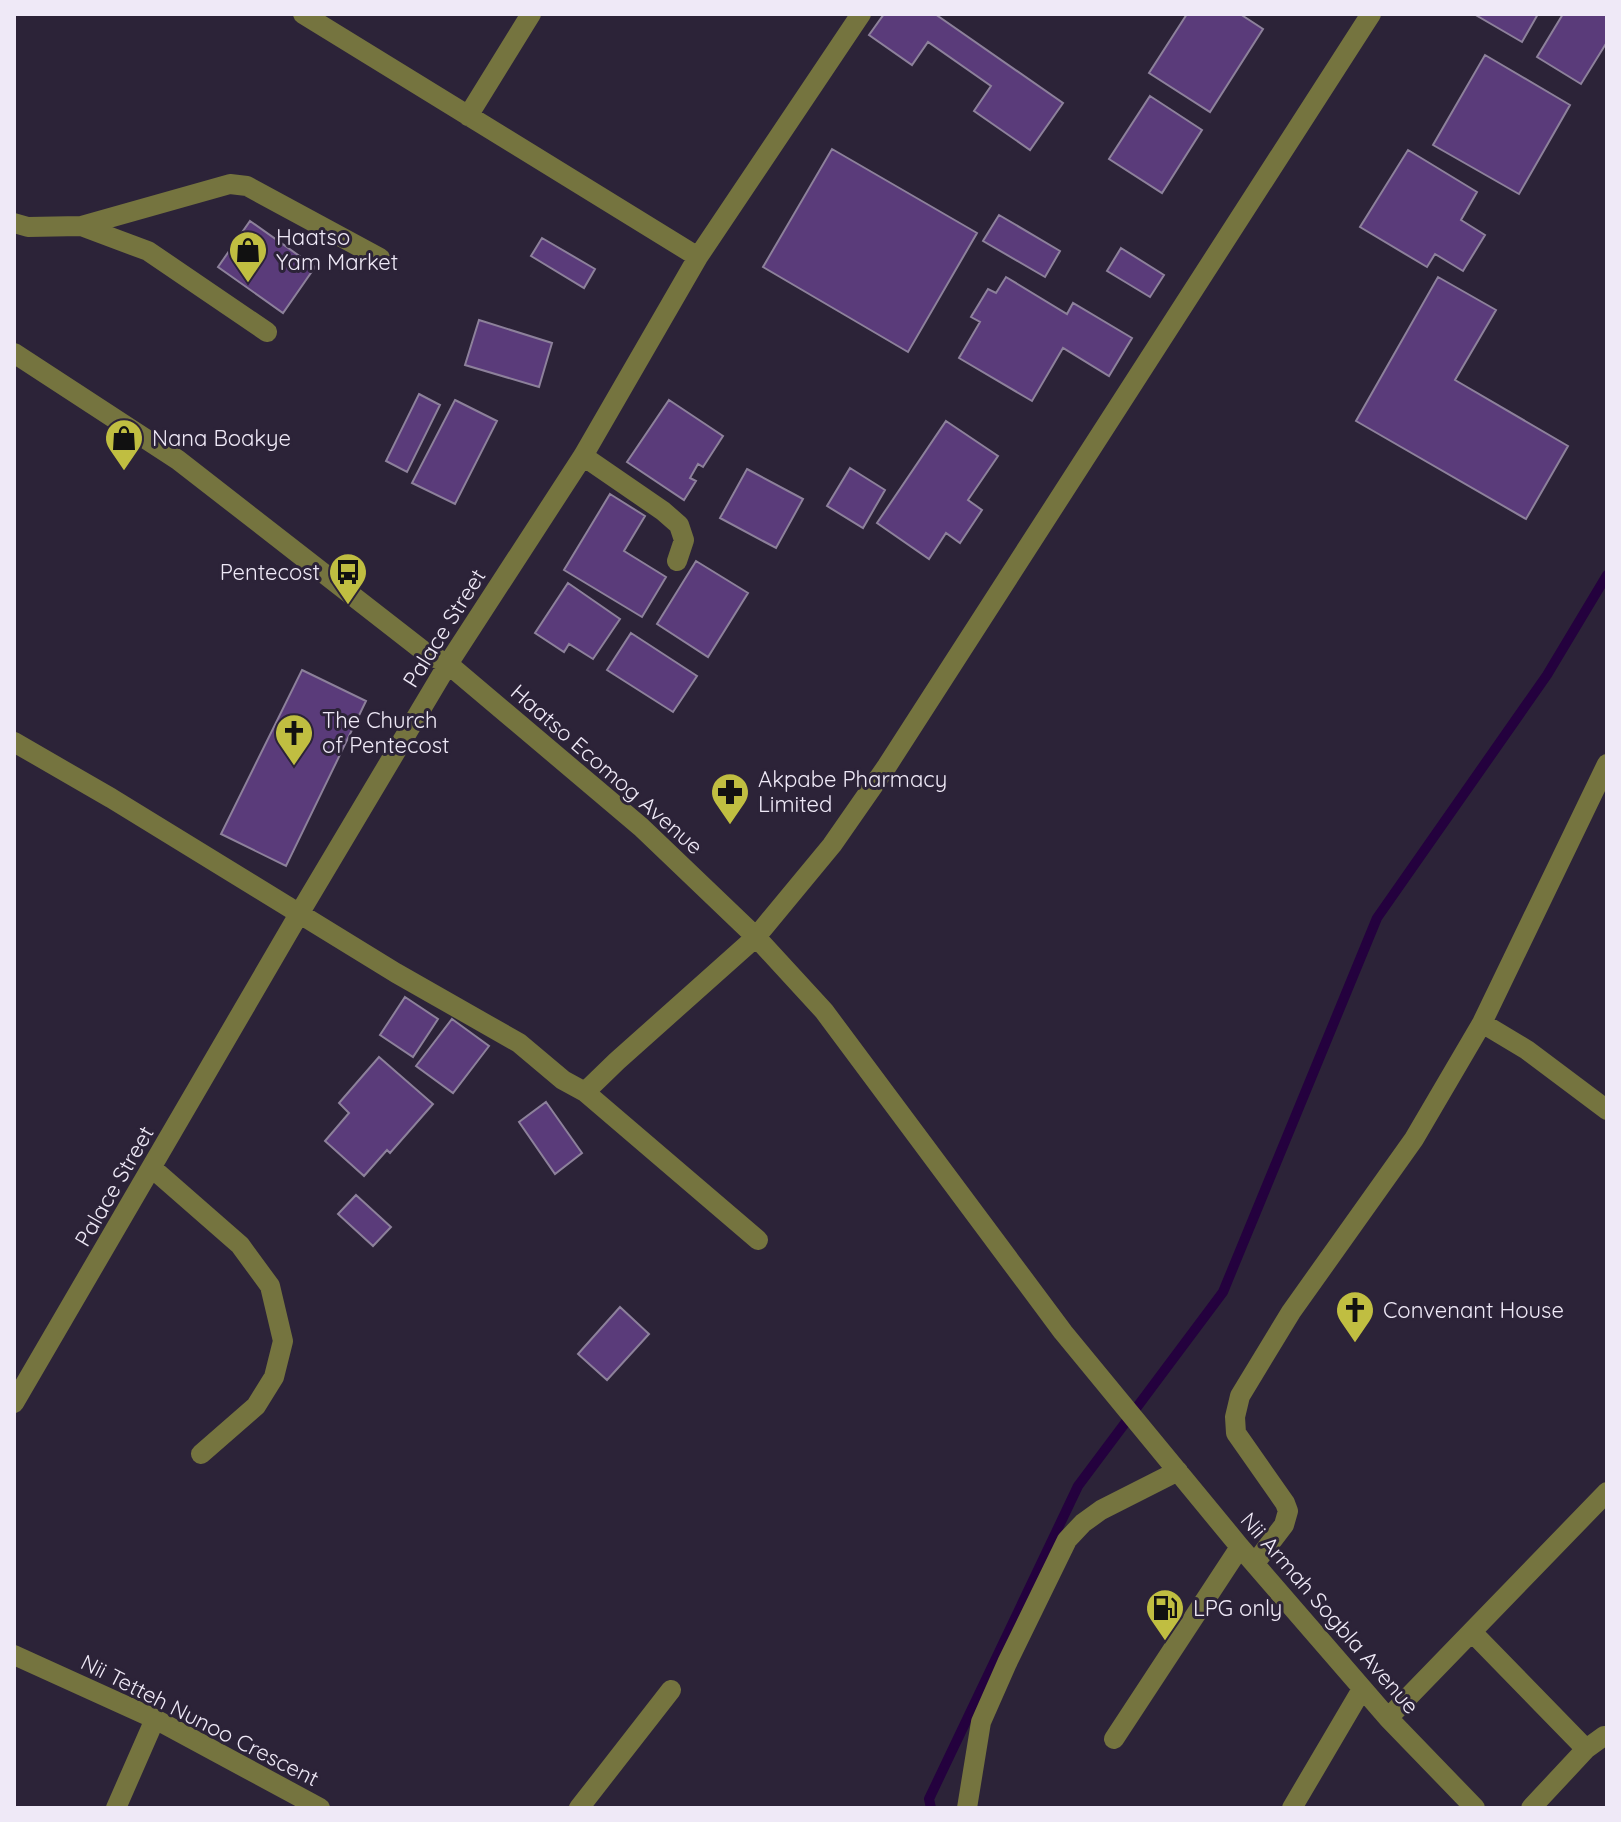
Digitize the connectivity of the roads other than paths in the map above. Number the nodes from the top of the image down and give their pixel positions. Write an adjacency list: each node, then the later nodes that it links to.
1 (303, 14): 5 (street)
2 (531, 14): 5 (street)
3 (861, 14): 8 (street, Palace Street)
4 (1371, 14): 18 (street)
5 (468, 116): 8 (street)
6 (14, 223): 7 (street)
7 (81, 226): 9 (street); 10 (street)
8 (698, 257): 12 (street, Palace Street)
9 (380, 258)
10 (267, 332)
11 (14, 353): 14 (street, Haatso Ecomog Avenue)
12 (583, 456): 13 (street); 14 (street, Palace Street)
13 (677, 561)
14 (448, 664): 17 (street, Palace Street); 18 (street, Haatso Ecomog Avenue)
15 (14, 742): 17 (street)
16 (1607, 764): 19 (street)
17 (299, 914): 20 (street); 22 (street, Palace Street)
18 (756, 937): 20 (street); 25 (street, Haatso Ecomog Avenue)
19 (1482, 1023): 21 (street); 30 (street)
20 (585, 1092): 23 (street)
21 (1607, 1110)
22 (152, 1168): 24 (street, Palace Street); 26 (street)
23 (758, 1240)
24 (14, 1403)
25 (1156, 1443): 27 (street, Nii Armah Sogbla Avenue)
26 (201, 1454)
27 (1178, 1471): 29 (street, Nii Armah Sogbla Avenue); 43 (street)
28 (1607, 1492): 31 (street)
29 (1240, 1547): 30 (street, Nii Armah Sogbla Avenue); 38 (street)
30 (1255, 1563): 33 (street, Nii Armah Sogbla Avenue)
31 (1472, 1632): 35 (street); 39 (street)
32 (14, 1655): 36 (street, Nii Tetteh Nunoo Crescent)
33 (1362, 1689): 35 (street, Nii Armah Sogbla Avenue); 44 (street)
34 (671, 1690): 42 (street)
35 (1388, 1718): 45 (street, Nii Armah Sogbla Avenue)
36 (155, 1719): 40 (street); 41 (street, Nii Tetteh Nunoo Crescent)
37 (1607, 1736): 39 (street)
38 (1114, 1739)
39 (1586, 1749): 46 (street)
40 (116, 1808)
41 (320, 1808)
42 (579, 1808)
43 (967, 1808)
44 (1292, 1808)
45 (1475, 1808)
46 (1531, 1808)

